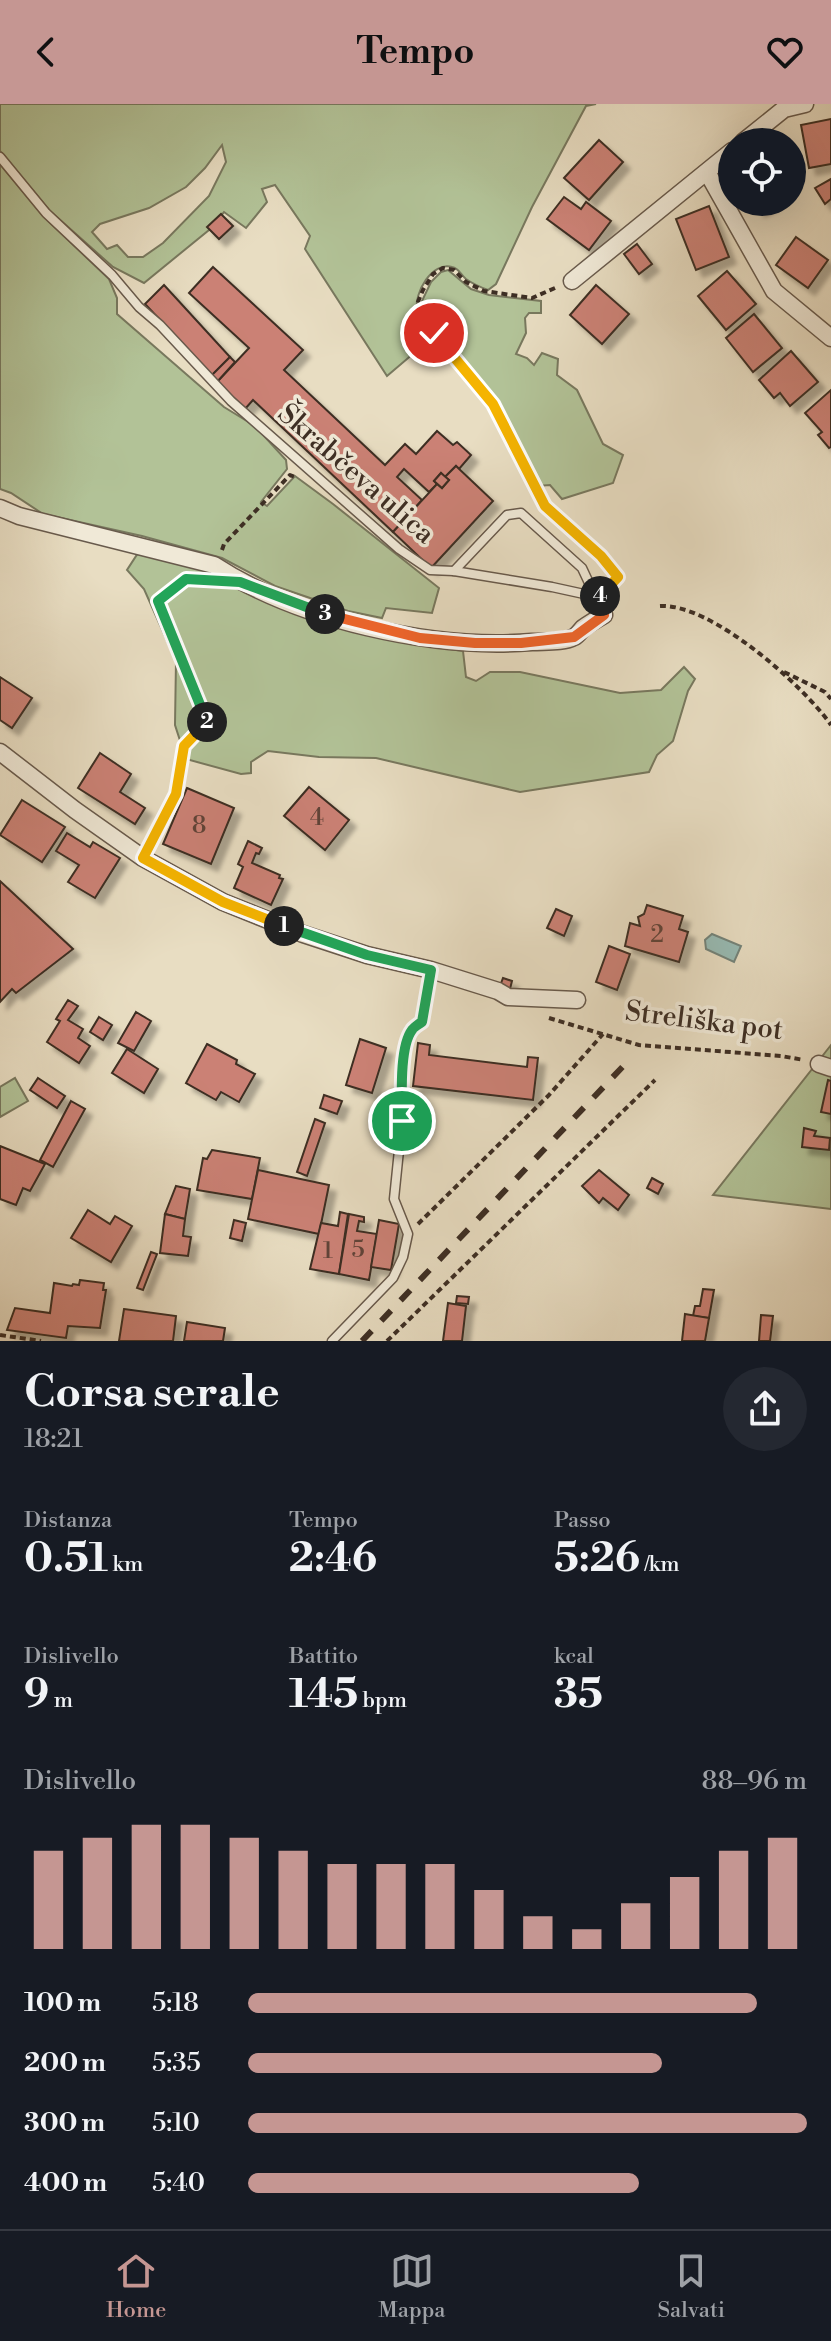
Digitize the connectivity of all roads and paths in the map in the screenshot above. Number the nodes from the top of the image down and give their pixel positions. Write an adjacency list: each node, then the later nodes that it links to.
1 (805, 104): 2 (street)
2 (780, 106): 3 (street)
3 (757, 128)
4 (0, 157): 12 (lane, Škrabčeva ulica)
5 (718, 163): 6 (street)
6 (707, 172): 7 (street); 8 (street)
7 (572, 281): 15 (path)
8 (831, 338)
9 (301, 481): 11 (path)
10 (0, 508): 11 (street)
11 (214, 565): 15 (street)
12 (454, 571): 15 (lane, Škrabčeva ulica); 15 (lane)
13 (200, 579): 20 (path)
14 (660, 606): 16 (path)
15 (600, 607)
16 (778, 669): 17 (path); 18 (path)
17 (831, 699)
18 (831, 725)
19 (0, 752): 20 (street)
20 (143, 858): 21 (street)
21 (431, 970): 22 (street); 24 (path)
22 (577, 1000)
23 (545, 1017): 25 (path, Streliška pot)
24 (422, 1022): 28 (lane)
25 (603, 1034): 26 (path, Streliška pot); 28 (path)
26 (818, 1064)
27 (655, 1080): 32 (path)
28 (408, 1234): 31 (lane)
29 (0, 1335): 30 (path)
30 (41, 1341)
31 (332, 1341)
32 (387, 1341)

